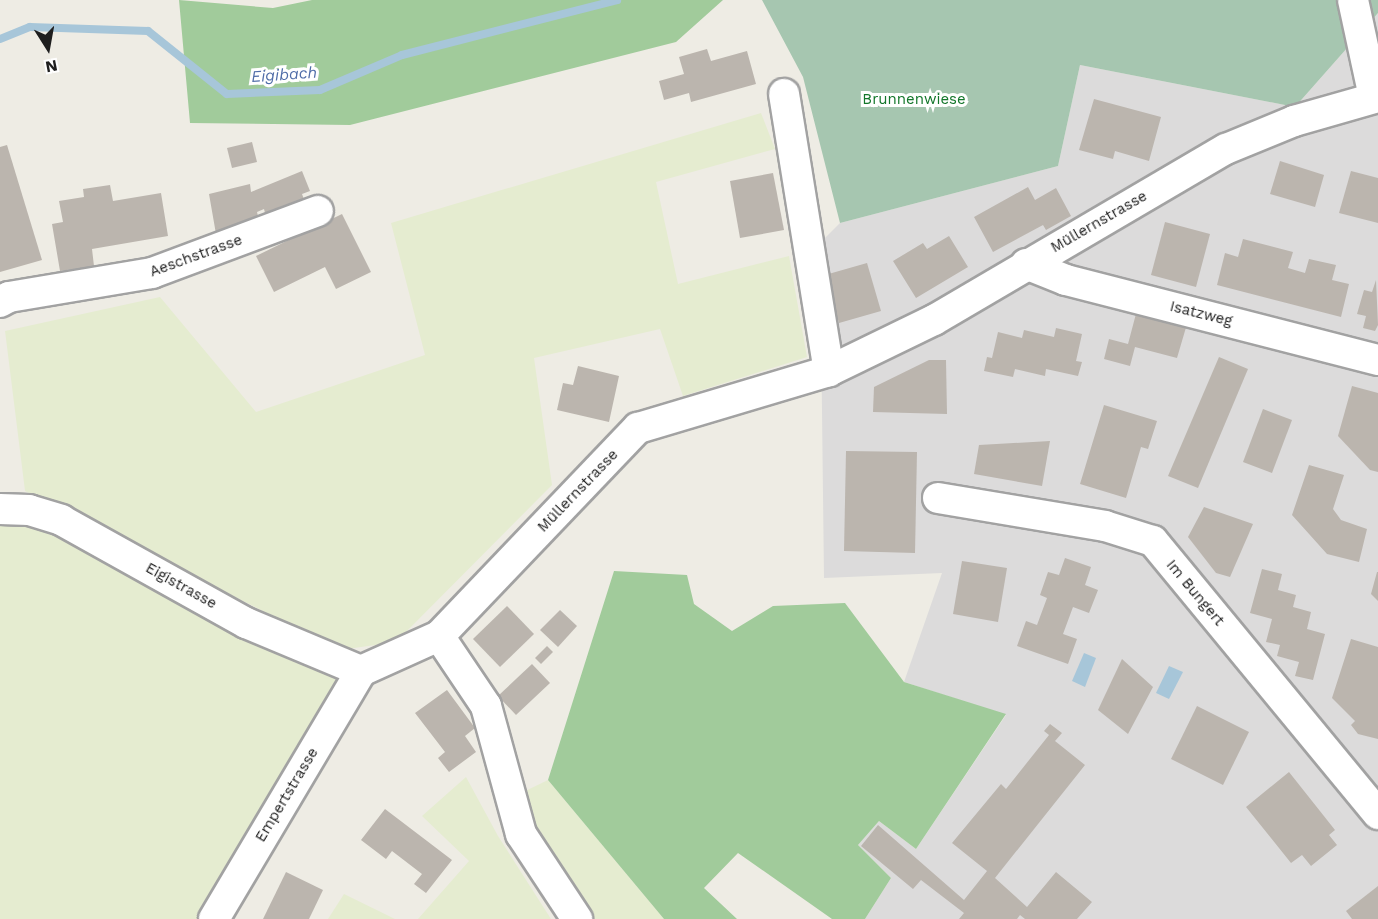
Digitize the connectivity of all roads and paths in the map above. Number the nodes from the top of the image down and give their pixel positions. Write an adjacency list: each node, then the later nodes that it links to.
1 (1353, 0): 3 (street)
2 (784, 94): 8 (street)
3 (1376, 97): 5 (street, Müllernstrasse)
4 (318, 211): 6 (street, Aeschstrasse)
5 (1026, 264): 7 (street, Isatzweg); 8 (street, Müllernstrasse)
6 (0, 302)
7 (1378, 360)
8 (829, 371): 11 (street, Müllernstrasse)
9 (938, 498): 13 (street, Im Bungert)
10 (0, 509): 12 (street, Eigistrasse)
11 (439, 636): 12 (street, Müllernstrasse); 15 (street)
12 (361, 671): 14 (street, Empertstrasse)
13 (1378, 814)
14 (214, 919)
15 (577, 919)

